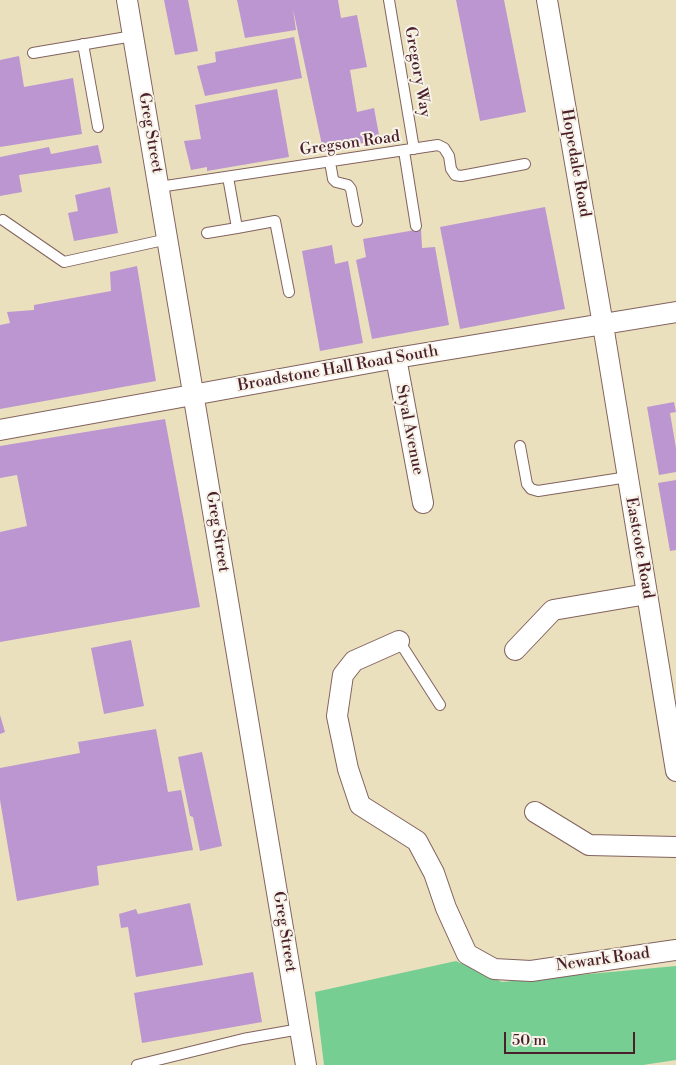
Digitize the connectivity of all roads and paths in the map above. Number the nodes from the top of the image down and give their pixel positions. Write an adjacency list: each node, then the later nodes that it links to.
1 (127, 0): 4 (street, Greg Street)
2 (389, 0): 8 (lane, Gregory Way)
3 (546, 0): 21 (street, Hopedale Road)
4 (133, 36): 5 (lane); 12 (street, Greg Street)
5 (83, 44): 6 (lane); 7 (lane)
6 (33, 53)
7 (98, 127)
8 (409, 150): 9 (lane, Gregson Road); 10 (lane, Gregson Road); 15 (lane, Gregory Way)
9 (330, 162): 11 (lane, Gregson Road); 14 (lane)
10 (525, 164)
11 (228, 177): 12 (lane, Gregson Road); 16 (lane)
12 (159, 187): 18 (street, Greg Street)
13 (3, 220): 18 (lane)
14 (357, 221)
15 (416, 226)
16 (237, 228): 17 (lane); 19 (lane)
17 (207, 233)
18 (168, 239): 23 (street, Greg Street)
19 (289, 292)
20 (676, 312): 21 (street, Broadstone Hall Road South)
21 (603, 325): 22 (street, Broadstone Hall Road South); 26 (street, Eastcote Road)
22 (396, 358): 23 (street, Broadstone Hall Road South); 27 (street, Styal Avenue)
23 (194, 395): 24 (street, Broadstone Hall Road South); 36 (street, Greg Street)
24 (0, 430)
25 (520, 446): 26 (lane)
26 (628, 477): 28 (street, Eastcote Road)
27 (423, 503)
28 (647, 594): 30 (street); 32 (street, Eastcote Road)
29 (399, 641): 31 (lane); 35 (street, Newark Road)
30 (515, 650)
31 (440, 705)
32 (676, 771)
33 (535, 812): 34 (street)
34 (676, 847)
35 (676, 950)
36 (300, 1028): 37 (lane); 38 (street, Greg Street)
37 (137, 1065)
38 (306, 1065)

